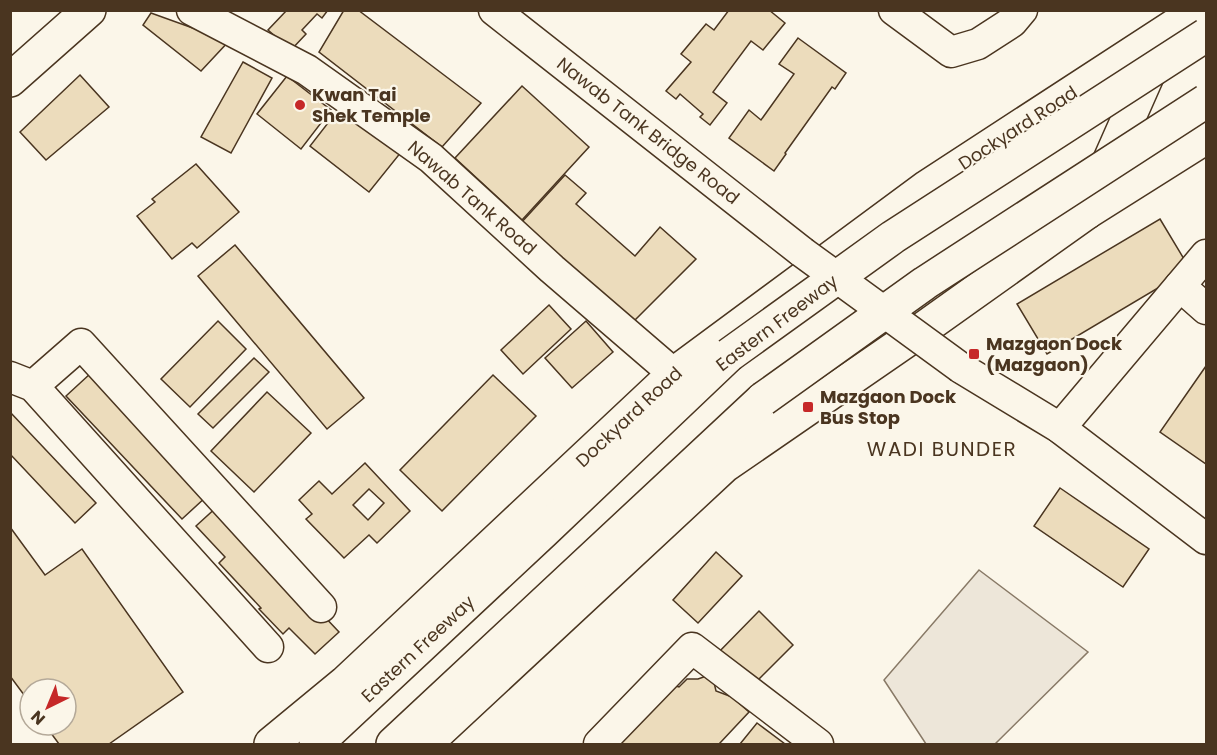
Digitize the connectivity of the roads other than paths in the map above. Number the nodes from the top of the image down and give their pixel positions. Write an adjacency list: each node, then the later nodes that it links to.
1 (89, 10): 9 (main road)
2 (192, 10): 18 (street, Nawab Tank Road)
3 (494, 10): 14 (street, Nawab Tank Bridge Road)
4 (894, 10): 5 (street)
5 (1022, 10)
6 (1198, 10): 7 (main road, Dockyard Road)
7 (1175, 20): 12 (main road); 14 (main road, Dockyard Road)
8 (1206, 35): 25 (main road, Eastern Freeway, bridge)
9 (10, 81)
10 (1206, 101): 26 (main road, bridge)
11 (1206, 137): 12 (main road)
12 (1087, 212): 17 (main road)
13 (1206, 255): 15 (street)
14 (815, 256): 17 (main road); 18 (main road, Dockyard Road); 20 (street, Nawab Tank Bridge Road, bridge)
15 (1180, 286): 16 (street); 20 (street)
16 (1206, 309)
17 (920, 331): 27 (main road)
18 (674, 374): 24 (main road, Dockyard Road)
19 (22, 382): 22 (street); 23 (street)
20 (1060, 428): 21 (street)
21 (1206, 539)
22 (321, 607)
23 (268, 647)
24 (271, 744)
25 (316, 744)
26 (393, 744)
27 (425, 744)
28 (599, 744): 29 (street)
29 (818, 744)

